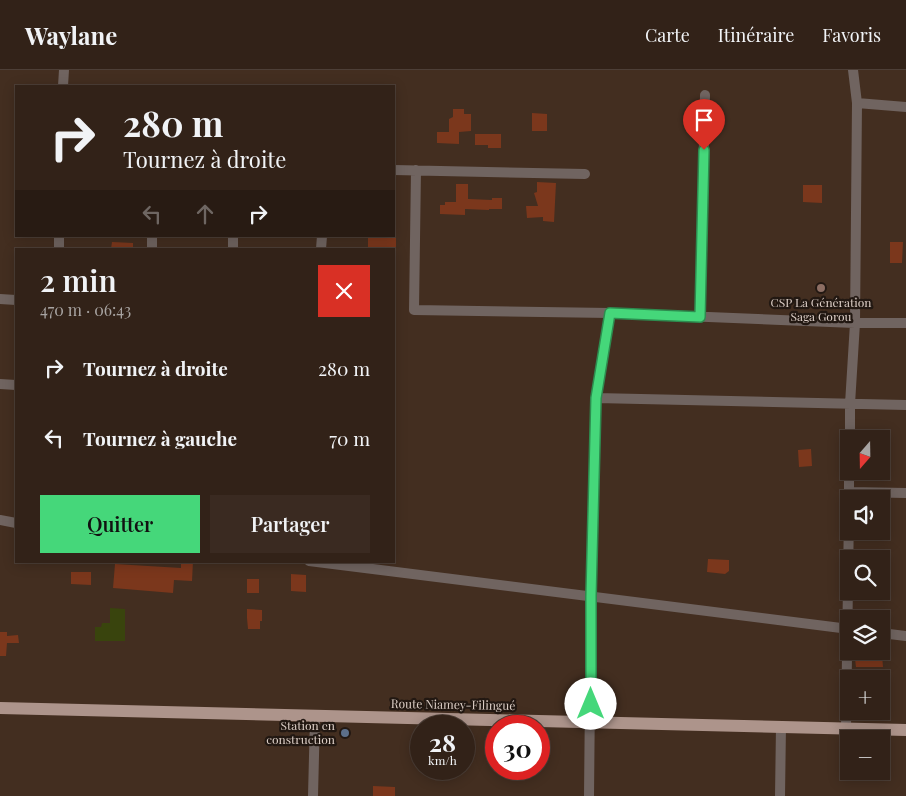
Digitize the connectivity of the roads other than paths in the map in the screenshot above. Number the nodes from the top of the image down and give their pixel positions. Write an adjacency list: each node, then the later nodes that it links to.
1 (64, 70): 3 (street)
2 (853, 70): 5 (street)
3 (63, 85)
4 (705, 95): 13 (street)
5 (857, 103): 6 (street); 14 (street)
6 (906, 107)
7 (395, 170): 8 (street)
8 (416, 170): 9 (street); 12 (street)
9 (585, 174)
10 (0, 299): 11 (street)
11 (15, 300)
12 (610, 313): 13 (street); 18 (street)
13 (700, 317): 14 (street)
14 (855, 323): 15 (street); 19 (street)
15 (906, 323)
16 (0, 384): 17 (street)
17 (15, 384)
18 (596, 398): 19 (street); 28 (street)
19 (850, 404): 20 (street); 21 (street)
20 (906, 405)
21 (850, 430)
22 (906, 493): 23 (street)
23 (890, 494)
24 (0, 520): 25 (street)
25 (15, 523)
26 (849, 540): 29 (street)
27 (326, 563): 28 (street)
28 (591, 596): 30 (street); 36 (street)
29 (848, 610)
30 (840, 627)
31 (890, 634): 32 (street)
32 (906, 636)
33 (847, 660): 38 (street)
34 (0, 708): 35 (main road, Route Niamey-Filingué)
35 (315, 716): 36 (main road, Route Niamey-Filingué); 40 (street)
36 (591, 722): 37 (main road, Route Niamey-Filingué); 41 (street)
37 (781, 726): 38 (main road, Route Niamey-Filingué); 42 (street)
38 (846, 728): 39 (main road, Route Niamey-Filingué)
39 (906, 730)
40 (313, 796)
41 (589, 796)
42 (780, 796)

